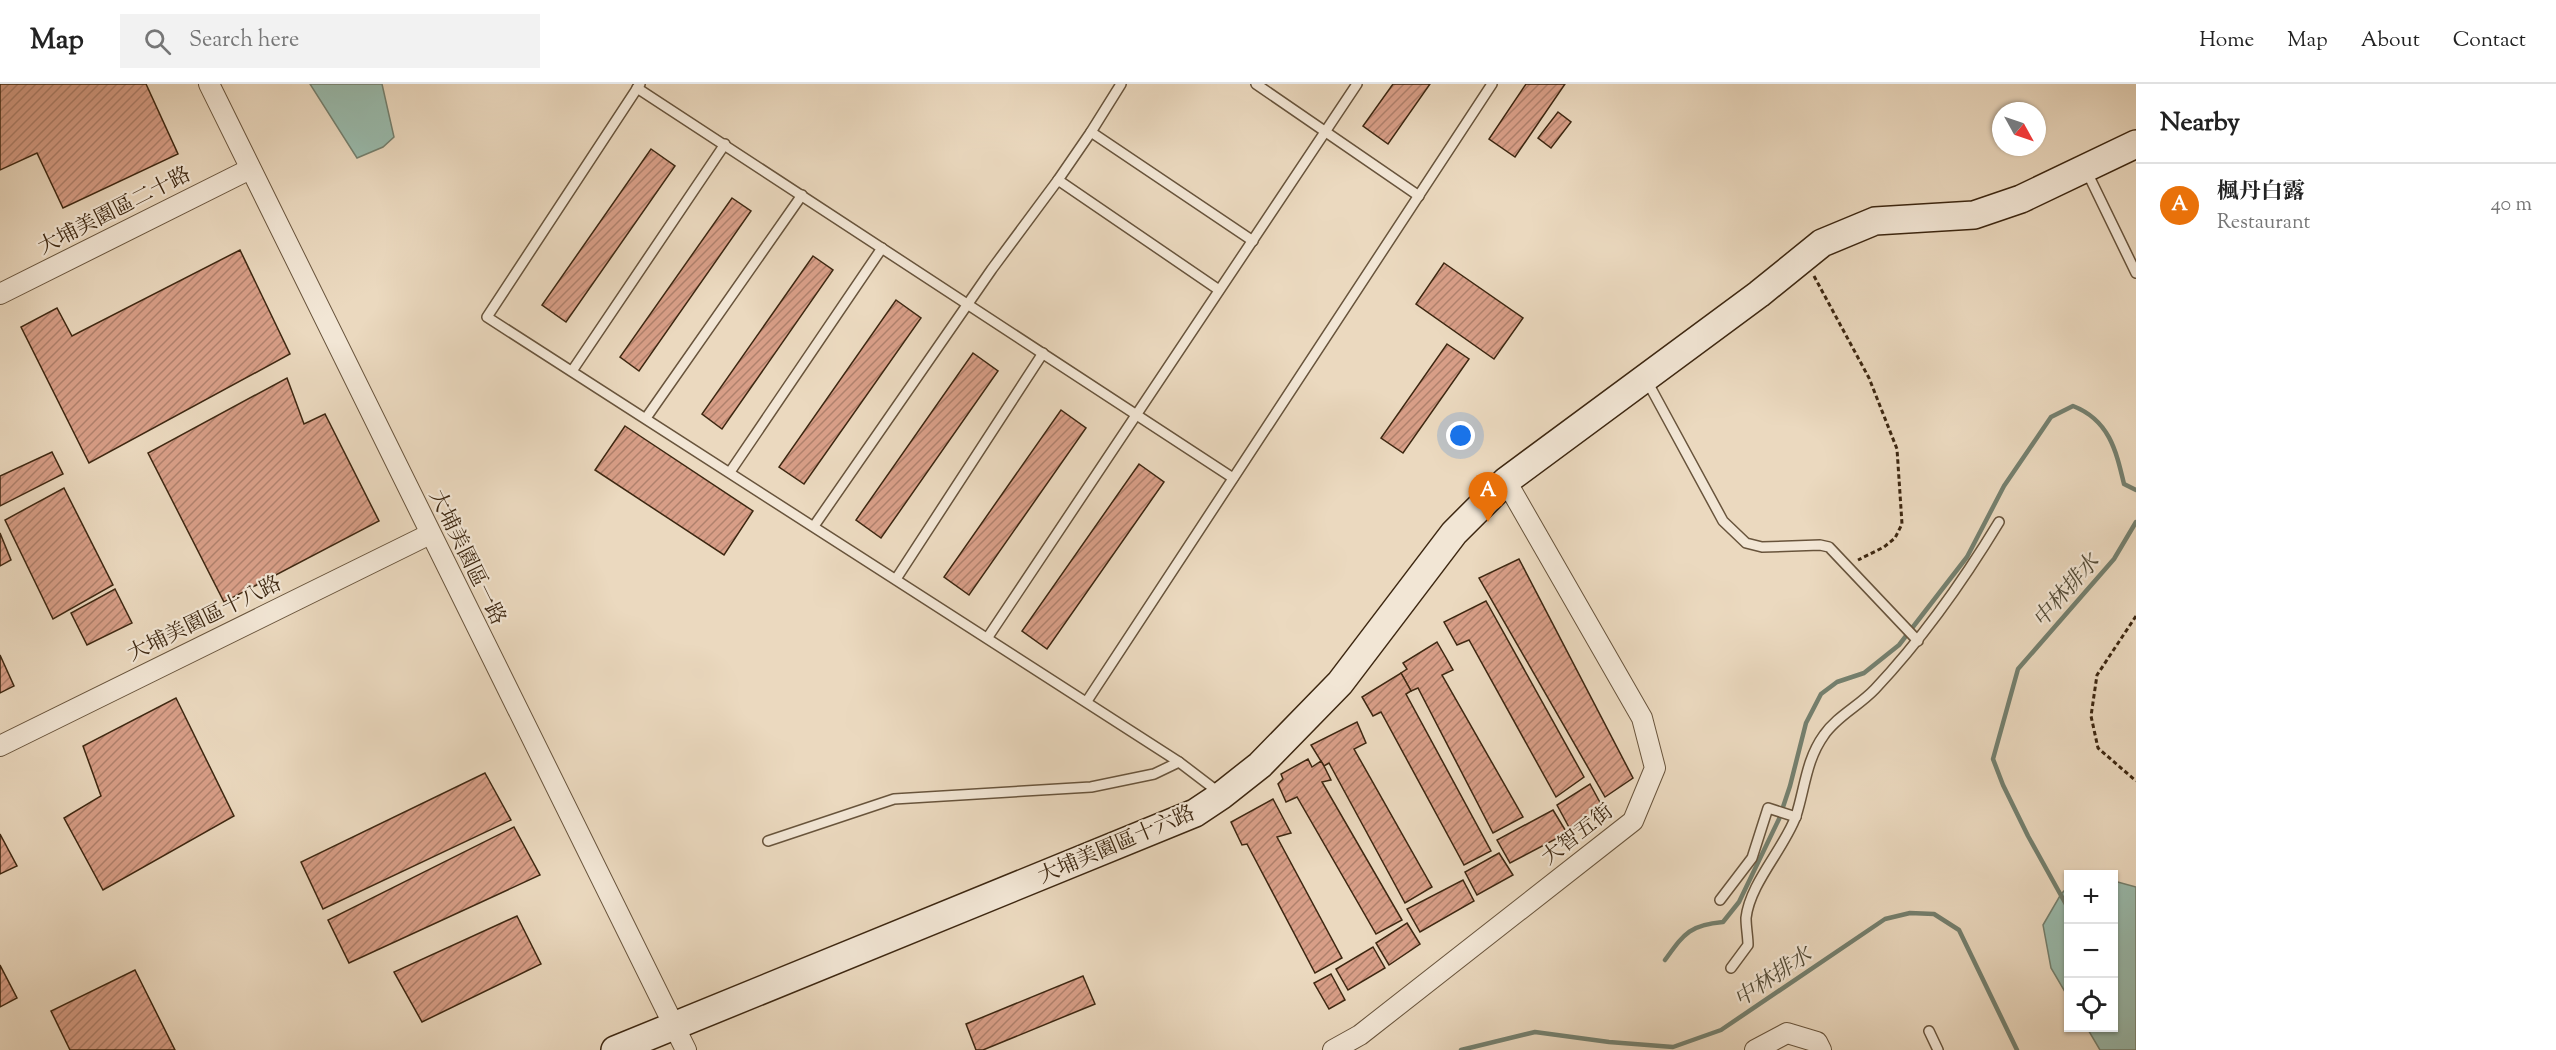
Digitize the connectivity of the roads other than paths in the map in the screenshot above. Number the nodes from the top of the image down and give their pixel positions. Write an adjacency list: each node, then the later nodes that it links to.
1 (209, 84): 11 (street, 大埔美園區一路)
2 (1121, 84): 7 (lane)
3 (1256, 84): 8 (lane)
4 (1357, 84): 8 (lane)
5 (1492, 84): 15 (lane)
6 (638, 86): 9 (lane); 23 (lane)
7 (1091, 132): 13 (lane); 16 (lane)
8 (1325, 132): 15 (lane); 16 (lane)
9 (725, 144): 14 (lane); 23 (lane)
10 (2136, 144): 12 (street, 大埔美園區十六路)
11 (250, 170): 20 (street, 大埔美園區二十路); 32 (street, 大埔美園區一路)
12 (2086, 170): 18 (lane); 24 (street, 大埔美園區十六路)
13 (1058, 180): 19 (lane); 21 (lane)
14 (802, 195): 17 (lane); 26 (lane)
15 (1419, 196): 28 (lane)
16 (1253, 241): 19 (lane)
17 (882, 248): 21 (lane); 27 (lane)
18 (2136, 273)
19 (1219, 290): 25 (lane)
20 (0, 294)
21 (969, 304): 22 (lane); 31 (lane)
22 (1043, 353): 25 (lane); 33 (lane)
23 (572, 370): 26 (lane)
24 (1646, 378): 29 (street, 大埔美園區十六路); 35 (lane)
25 (1137, 415): 28 (lane); 34 (lane)
26 (646, 418): 27 (lane)
27 (730, 472): 31 (lane)
28 (1233, 478): 36 (lane)
29 (1506, 481): 39 (street, 大埔美園區十六路); 48 (street, 大智五街)
30 (1999, 522): 35 (lane)
31 (814, 526): 33 (lane)
32 (430, 534): 37 (street, 大埔美園區十八路); 44 (street, 大埔美園區一路)
33 (896, 579): 34 (lane)
34 (988, 637): 36 (lane)
35 (1918, 640): 40 (lane)
36 (1087, 701): 38 (lane)
37 (0, 746)
38 (1179, 762): 39 (lane); 41 (lane)
39 (1222, 795): 44 (street, 大埔美園區十六路)
40 (1796, 817): 42 (lane); 43 (lane)
41 (768, 841)
42 (1720, 900)
43 (1731, 968)
44 (674, 1025): 46 (street, 大埔美園區十六路); 47 (street, 大埔美園區一路)
45 (1929, 1032): 51 (lane)
46 (615, 1050)
47 (686, 1050)
48 (1333, 1050)
49 (1755, 1050): 50 (street)
50 (1821, 1050)
51 (1938, 1050)

